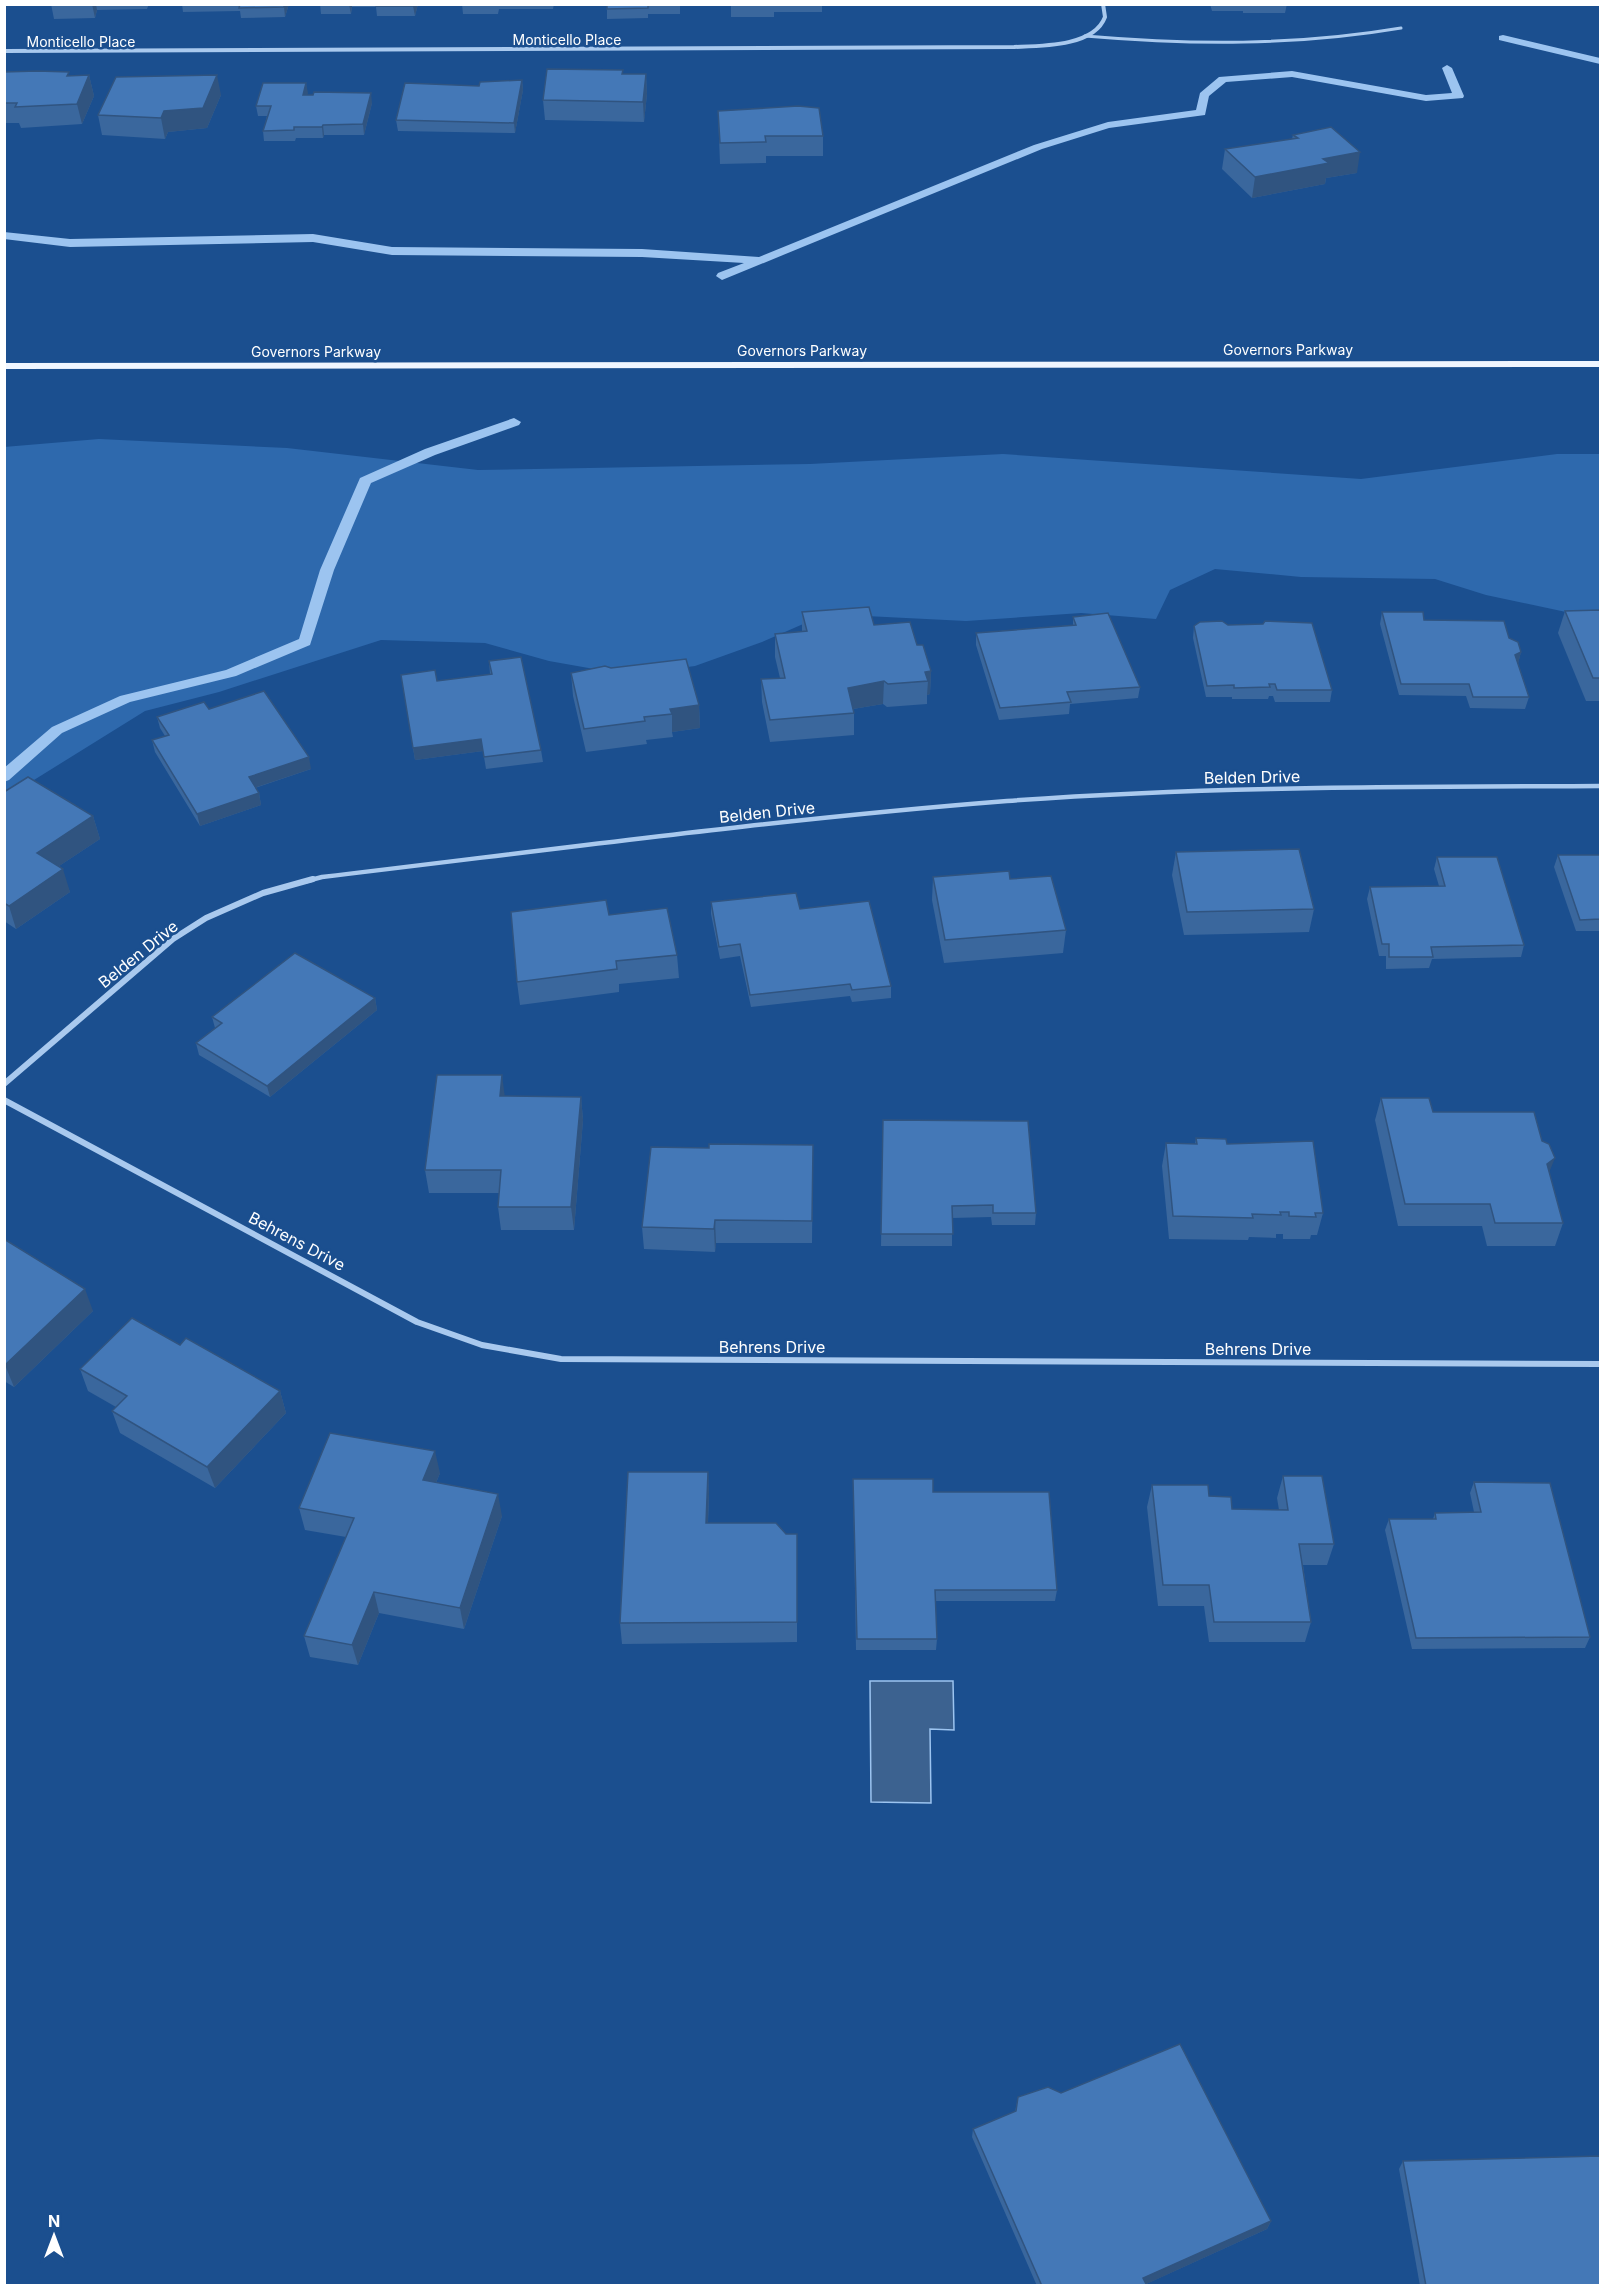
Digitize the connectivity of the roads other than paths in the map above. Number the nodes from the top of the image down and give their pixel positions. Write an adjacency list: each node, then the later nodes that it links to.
1 (1103, 4): 3 (street)
2 (1401, 28): 3 (lane)
3 (1085, 36): 4 (street, Monticello Place)
4 (4, 51)
5 (1600, 363): 6 (main road, Governors Parkway)
6 (4, 366)
7 (1600, 786): 8 (street, Belden Drive)
8 (4, 1084)
9 (4, 1100): 10 (street, Behrens Drive)
10 (1600, 1364)

